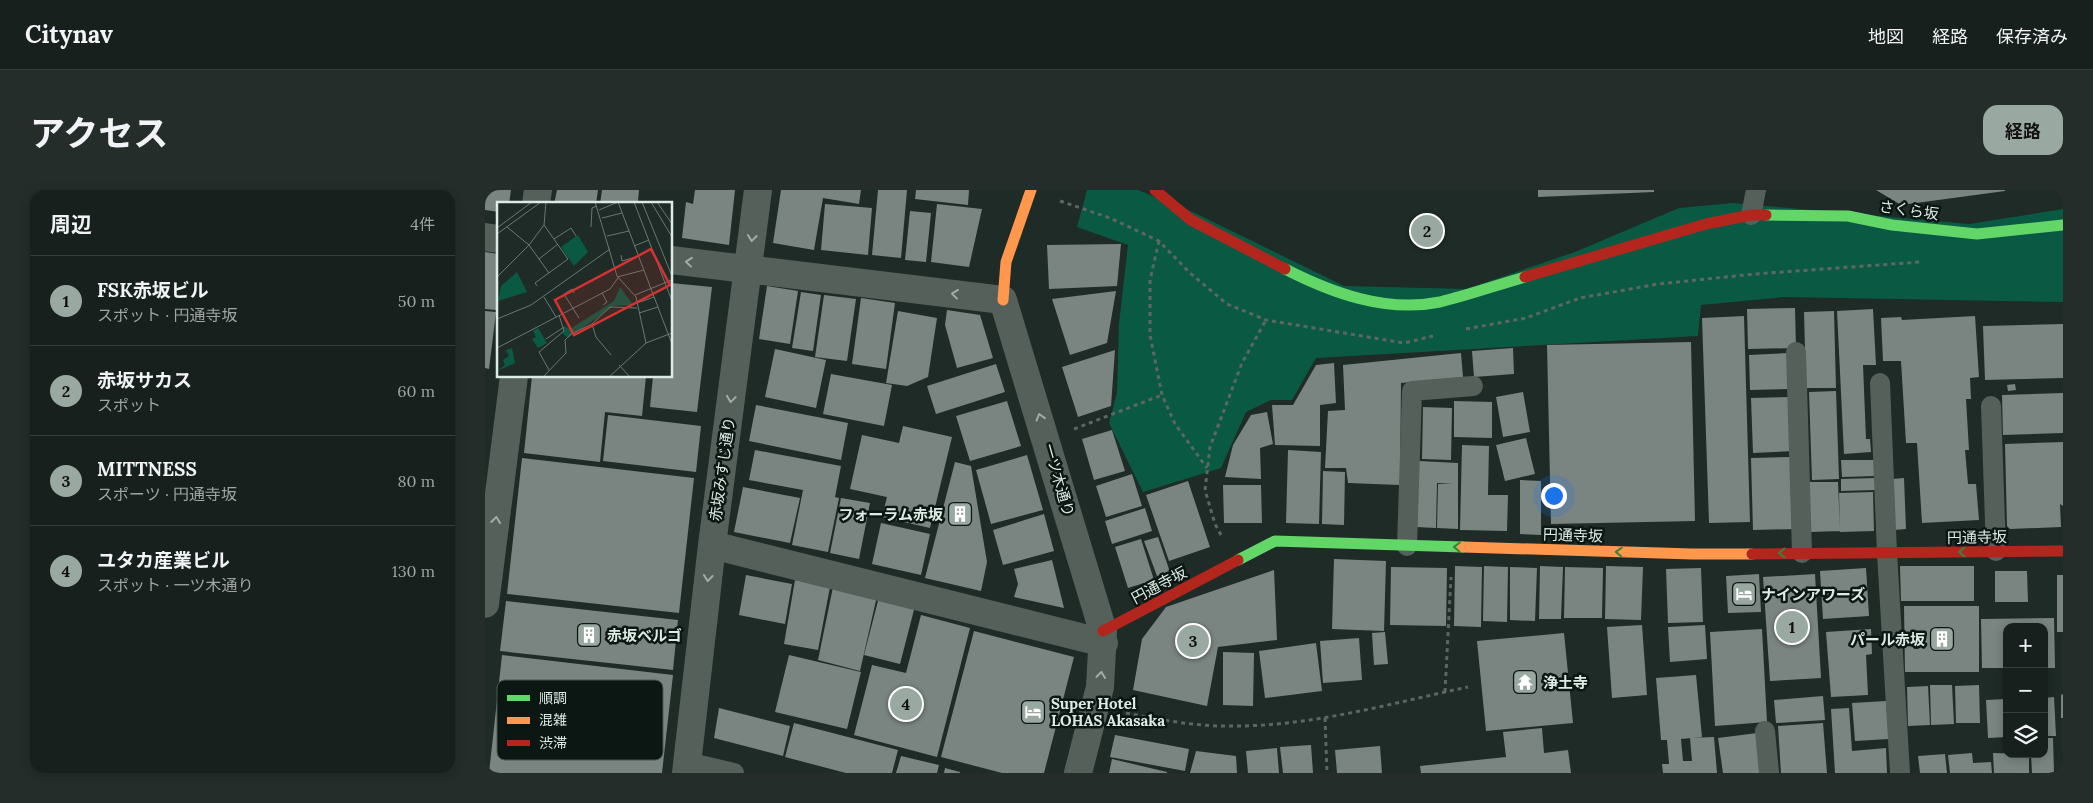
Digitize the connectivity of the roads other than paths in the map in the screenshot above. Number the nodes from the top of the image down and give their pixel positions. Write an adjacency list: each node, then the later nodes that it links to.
1 (758, 190): 8 (street, 赤坂みすじ通り, one-way to 8)
2 (1031, 190): 9 (street, 一ツ木通り)
3 (1155, 190): 5 (street, さくら坂)
4 (1756, 190): 5 (lane)
5 (1751, 215): 6 (street, さくら坂)
6 (2063, 225)
7 (673, 260): 8 (street, one-way to 7)
8 (749, 268): 9 (street, one-way to 8); 15 (street, 赤坂みすじ通り, one-way to 15)
9 (1003, 300): 22 (street, 一ツ木通り, one-way to 9)
10 (1797, 352): 19 (lane)
11 (514, 378): 21 (street, one-way to 11)
12 (1880, 383): 20 (lane)
13 (1473, 386): 16 (lane)
14 (1991, 406): 17 (lane)
15 (712, 545): 22 (street); 24 (street, 赤坂みすじ通り, one-way to 24)
16 (1407, 546): 19 (street, 円通寺坂, one-way to 16); 22 (street, 円通寺坂)
17 (1996, 551): 18 (street, 円通寺坂); 20 (street, 円通寺坂, one-way to 20)
18 (2063, 551)
19 (1803, 553): 20 (street, 円通寺坂)
20 (1887, 553): 28 (lane)
21 (485, 604)
22 (1103, 637): 26 (street, 一ツ木通り, one-way to 22)
23 (1765, 731): 27 (lane)
24 (688, 761): 25 (lane)
25 (734, 773)
26 (1077, 773)
27 (1769, 773)
28 (1901, 773)

